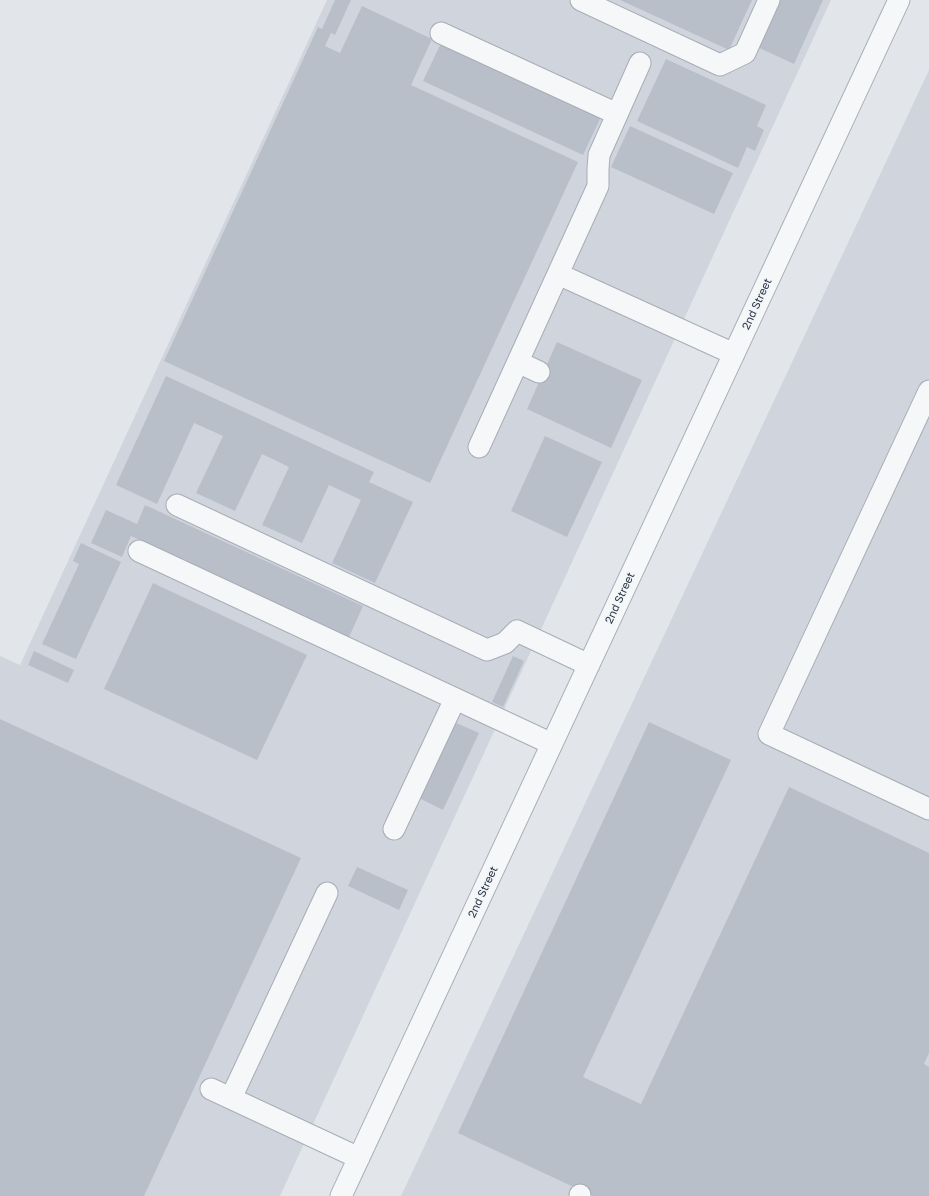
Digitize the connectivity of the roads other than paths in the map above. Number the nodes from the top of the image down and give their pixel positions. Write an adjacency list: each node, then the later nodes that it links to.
1 (581, 0): 2 (street)
2 (769, 0)
3 (900, 0): 8 (street, 2nd Street)
4 (441, 33): 6 (street)
5 (640, 63): 6 (street)
6 (617, 114): 7 (street)
7 (558, 274): 8 (street); 9 (street)
8 (734, 354): 15 (street, 2nd Street)
9 (518, 362): 10 (street); 12 (street)
10 (539, 372)
11 (929, 391): 18 (street)
12 (479, 447)
13 (177, 504): 15 (street)
14 (139, 551): 16 (street)
15 (589, 665): 17 (street, 2nd Street)
16 (455, 698): 17 (street); 19 (street)
17 (552, 744): 23 (street, 2nd Street)
18 (929, 809)
19 (394, 829)
20 (327, 893): 22 (street)
21 (211, 1088): 22 (street)
22 (231, 1098): 23 (street)
23 (359, 1158): 24 (street, 2nd Street)
24 (341, 1196)

